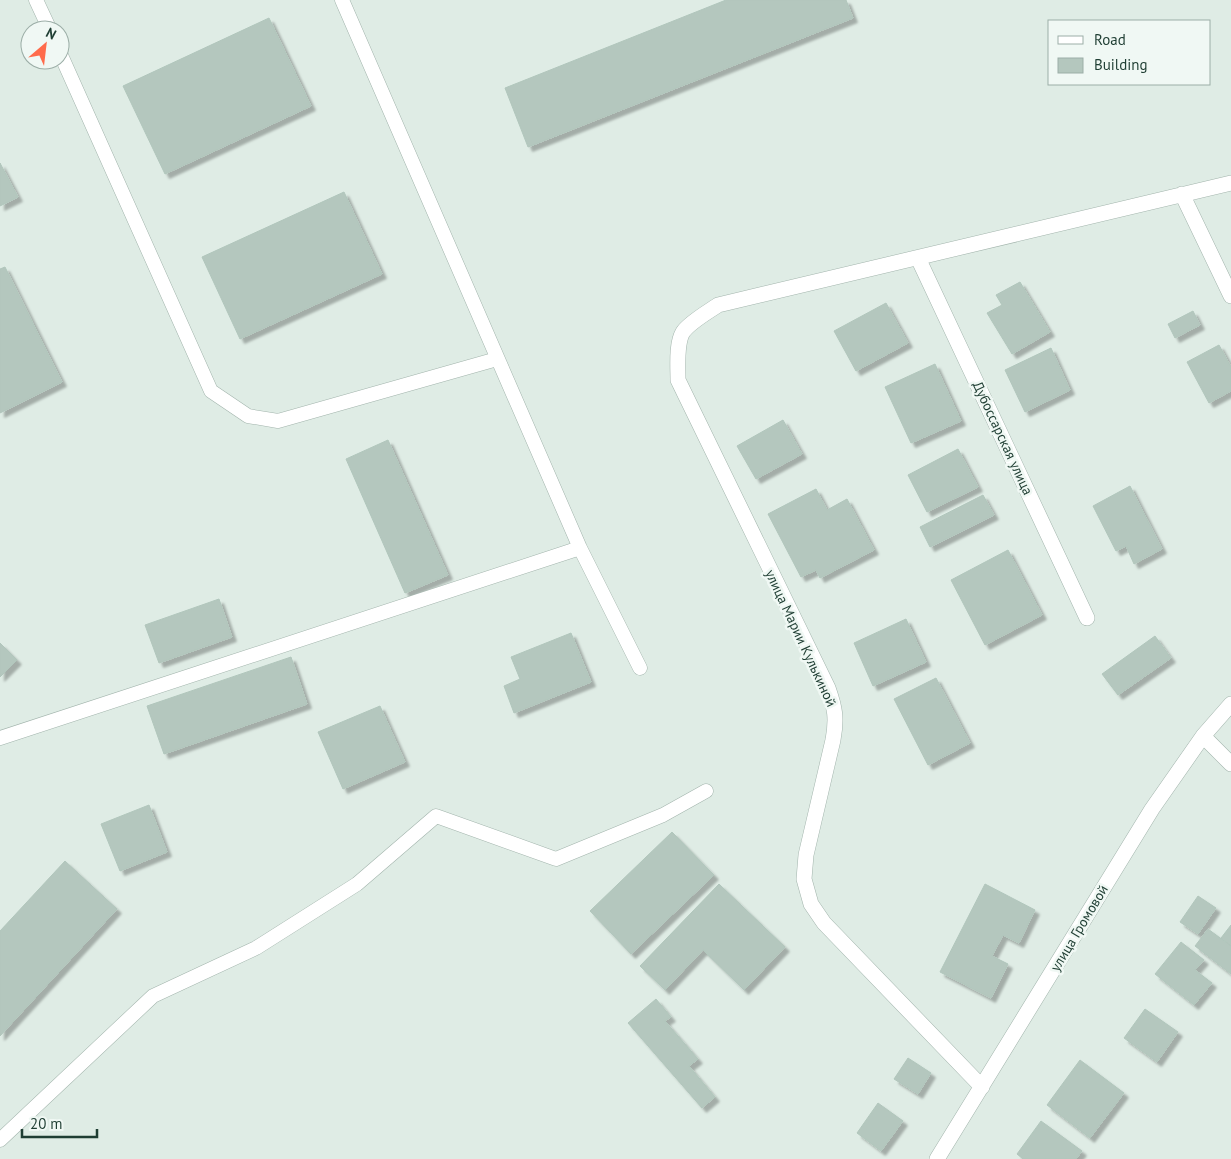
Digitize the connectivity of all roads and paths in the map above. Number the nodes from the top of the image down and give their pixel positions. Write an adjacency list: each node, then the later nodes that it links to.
1 (36, 0): 3 (lane)
2 (342, 0): 9 (lane)
3 (45, 20)
4 (68, 70): 9 (lane)
5 (1231, 184): 6 (street)
6 (1182, 194): 7 (street); 8 (street)
7 (918, 258): 11 (street, Дубоссарская улица); 18 (street, улица Марии Кулькиной)
8 (1231, 296)
9 (497, 359): 10 (lane)
10 (580, 548): 12 (lane); 15 (lane)
11 (1087, 618)
12 (640, 668)
13 (1231, 704): 14 (street, улица Громовой)
14 (1202, 736): 16 (street); 18 (street, улица Громовой)
15 (0, 738)
16 (1231, 764)
17 (706, 791): 19 (lane)
18 (982, 1088): 20 (street, улица Громовой)
19 (0, 1140)
20 (937, 1159)

